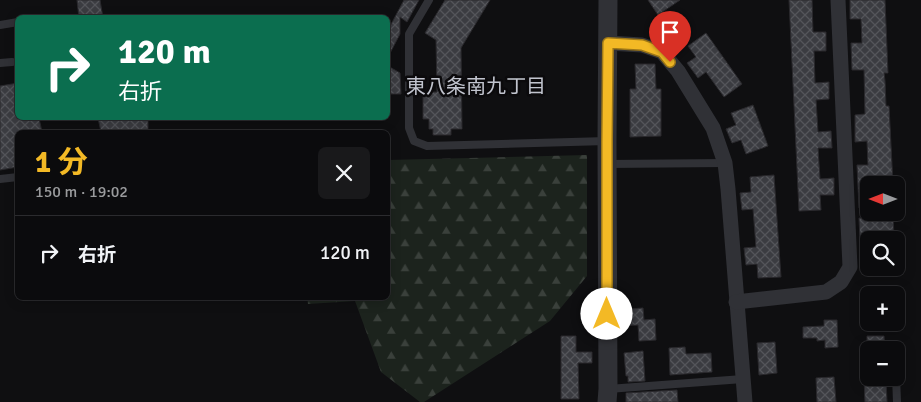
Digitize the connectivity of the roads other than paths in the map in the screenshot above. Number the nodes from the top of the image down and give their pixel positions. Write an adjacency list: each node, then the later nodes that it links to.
1 (429, 0): 9 (lane)
2 (608, 0): 6 (street)
3 (838, 0): 14 (street)
4 (15, 22): 5 (lane)
5 (0, 25)
6 (608, 43): 9 (street); 10 (street)
7 (12, 62): 8 (lane)
8 (0, 63)
9 (607, 141): 11 (street)
10 (725, 163): 11 (lane); 14 (street)
11 (607, 164): 17 (street)
12 (15, 177): 13 (lane)
13 (0, 179)
14 (736, 302): 15 (street)
15 (743, 379): 17 (lane); 18 (street)
16 (896, 386): 19 (lane)
17 (607, 396)
18 (745, 402)
19 (897, 402)

